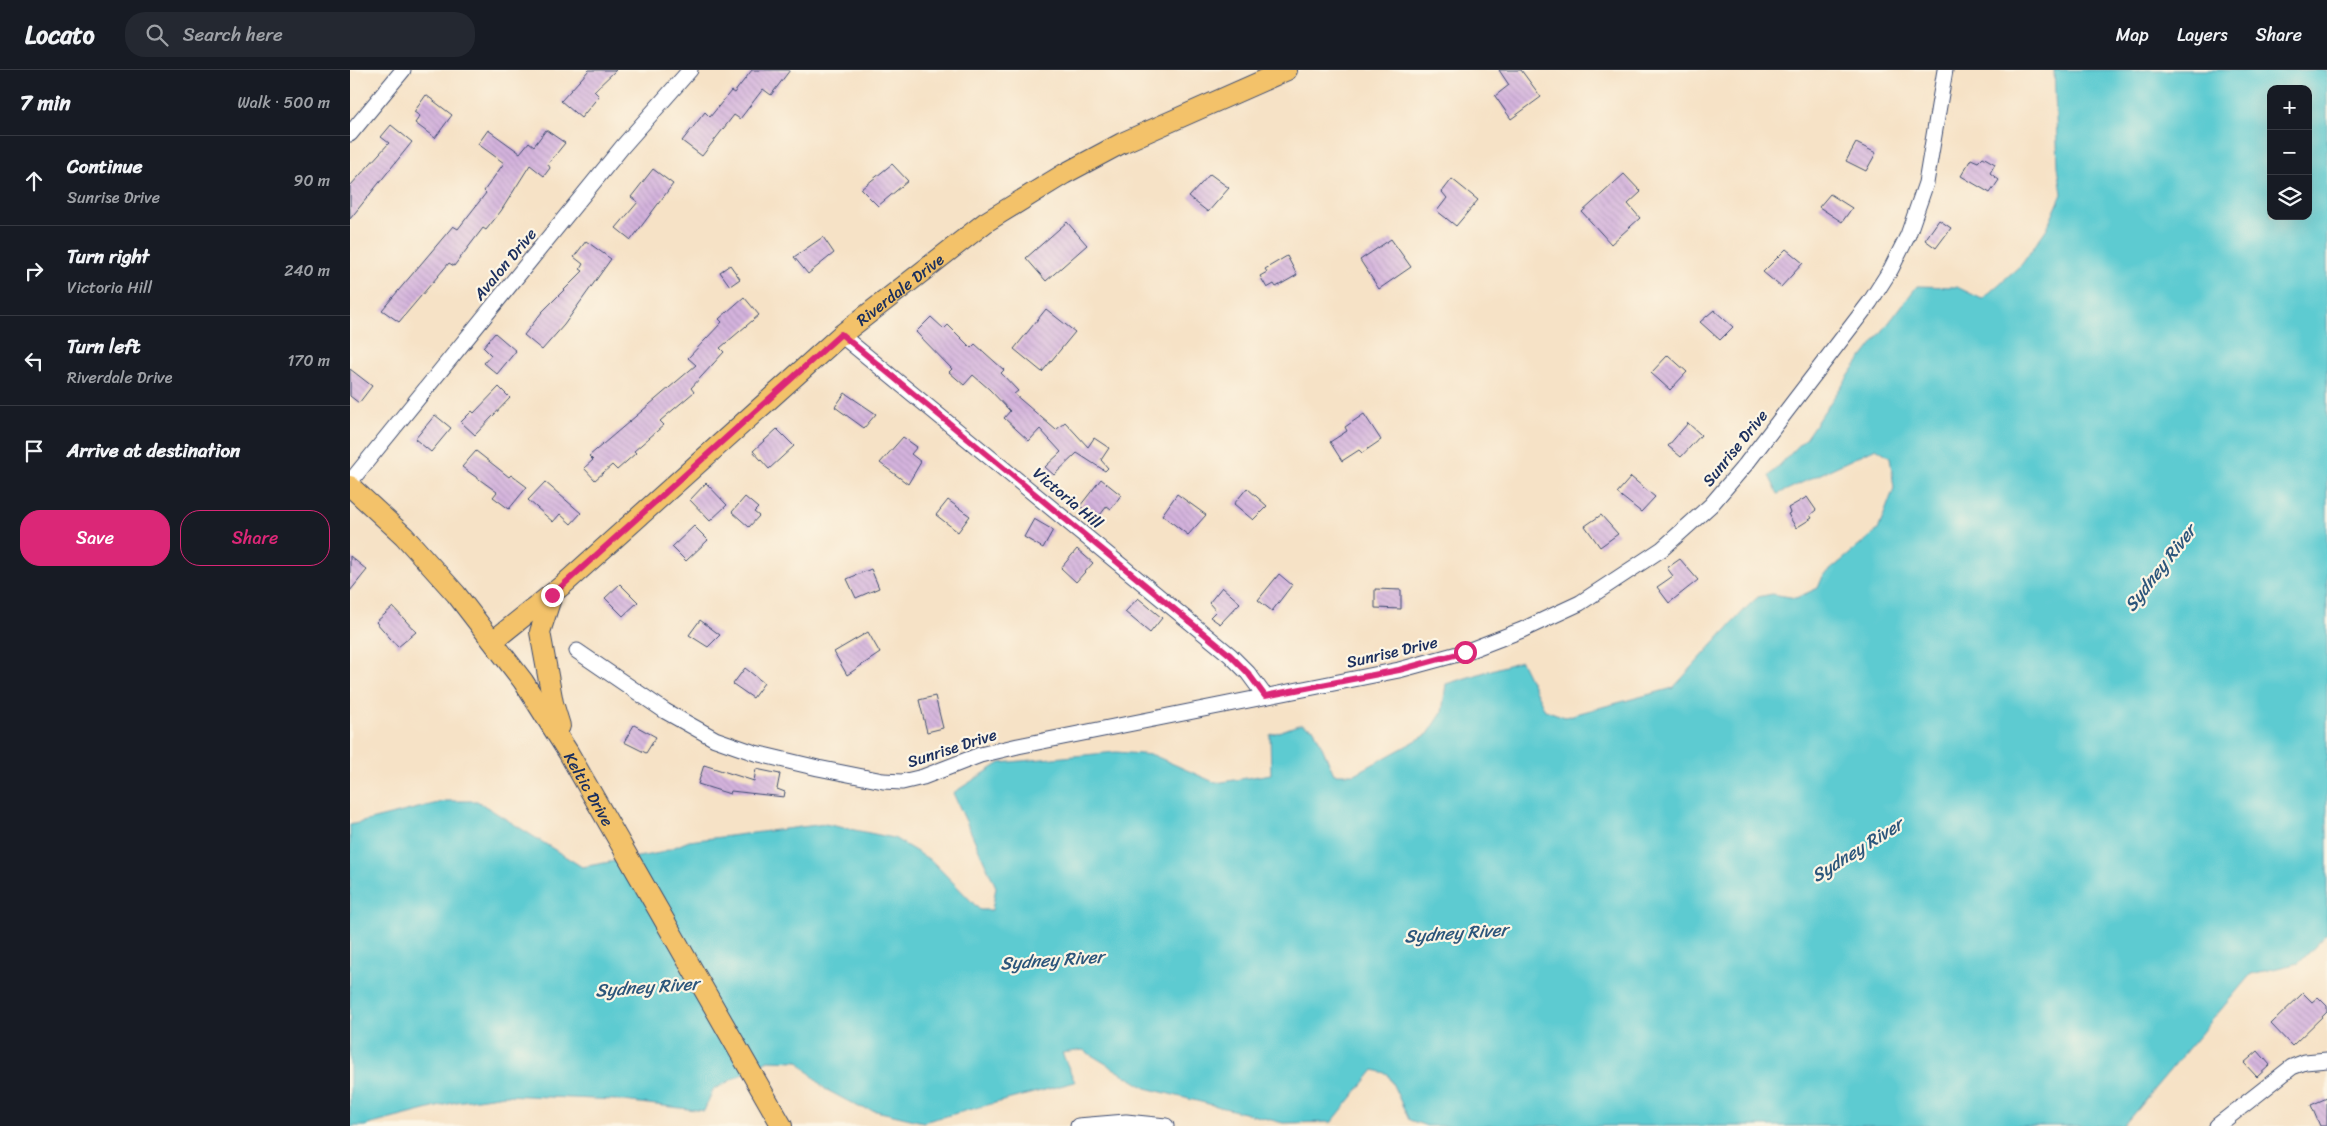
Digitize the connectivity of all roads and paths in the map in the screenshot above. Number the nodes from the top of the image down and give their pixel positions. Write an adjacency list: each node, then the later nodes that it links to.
1 (403, 70): 5 (street)
2 (690, 70): 7 (street, Avalon Drive)
3 (1287, 70): 6 (main road, Riverdale Drive)
4 (1945, 70): 12 (street, Sunrise Drive)
5 (350, 134)
6 (841, 334): 9 (main road, Riverdale Drive); 12 (street, Victoria Hill)
7 (350, 482)
8 (350, 486): 10 (main road, Keltic Drive)
9 (552, 595): 10 (main road, Riverdale Drive); 13 (main road)
10 (493, 641): 13 (main road, Keltic Drive)
11 (576, 651): 12 (street, Sunrise Drive)
12 (1265, 696)
13 (568, 752): 15 (main road, Keltic Drive)
14 (2327, 1060): 18 (street)
15 (782, 1126)
16 (1078, 1126): 17 (street)
17 (1166, 1126)
18 (2217, 1126)

